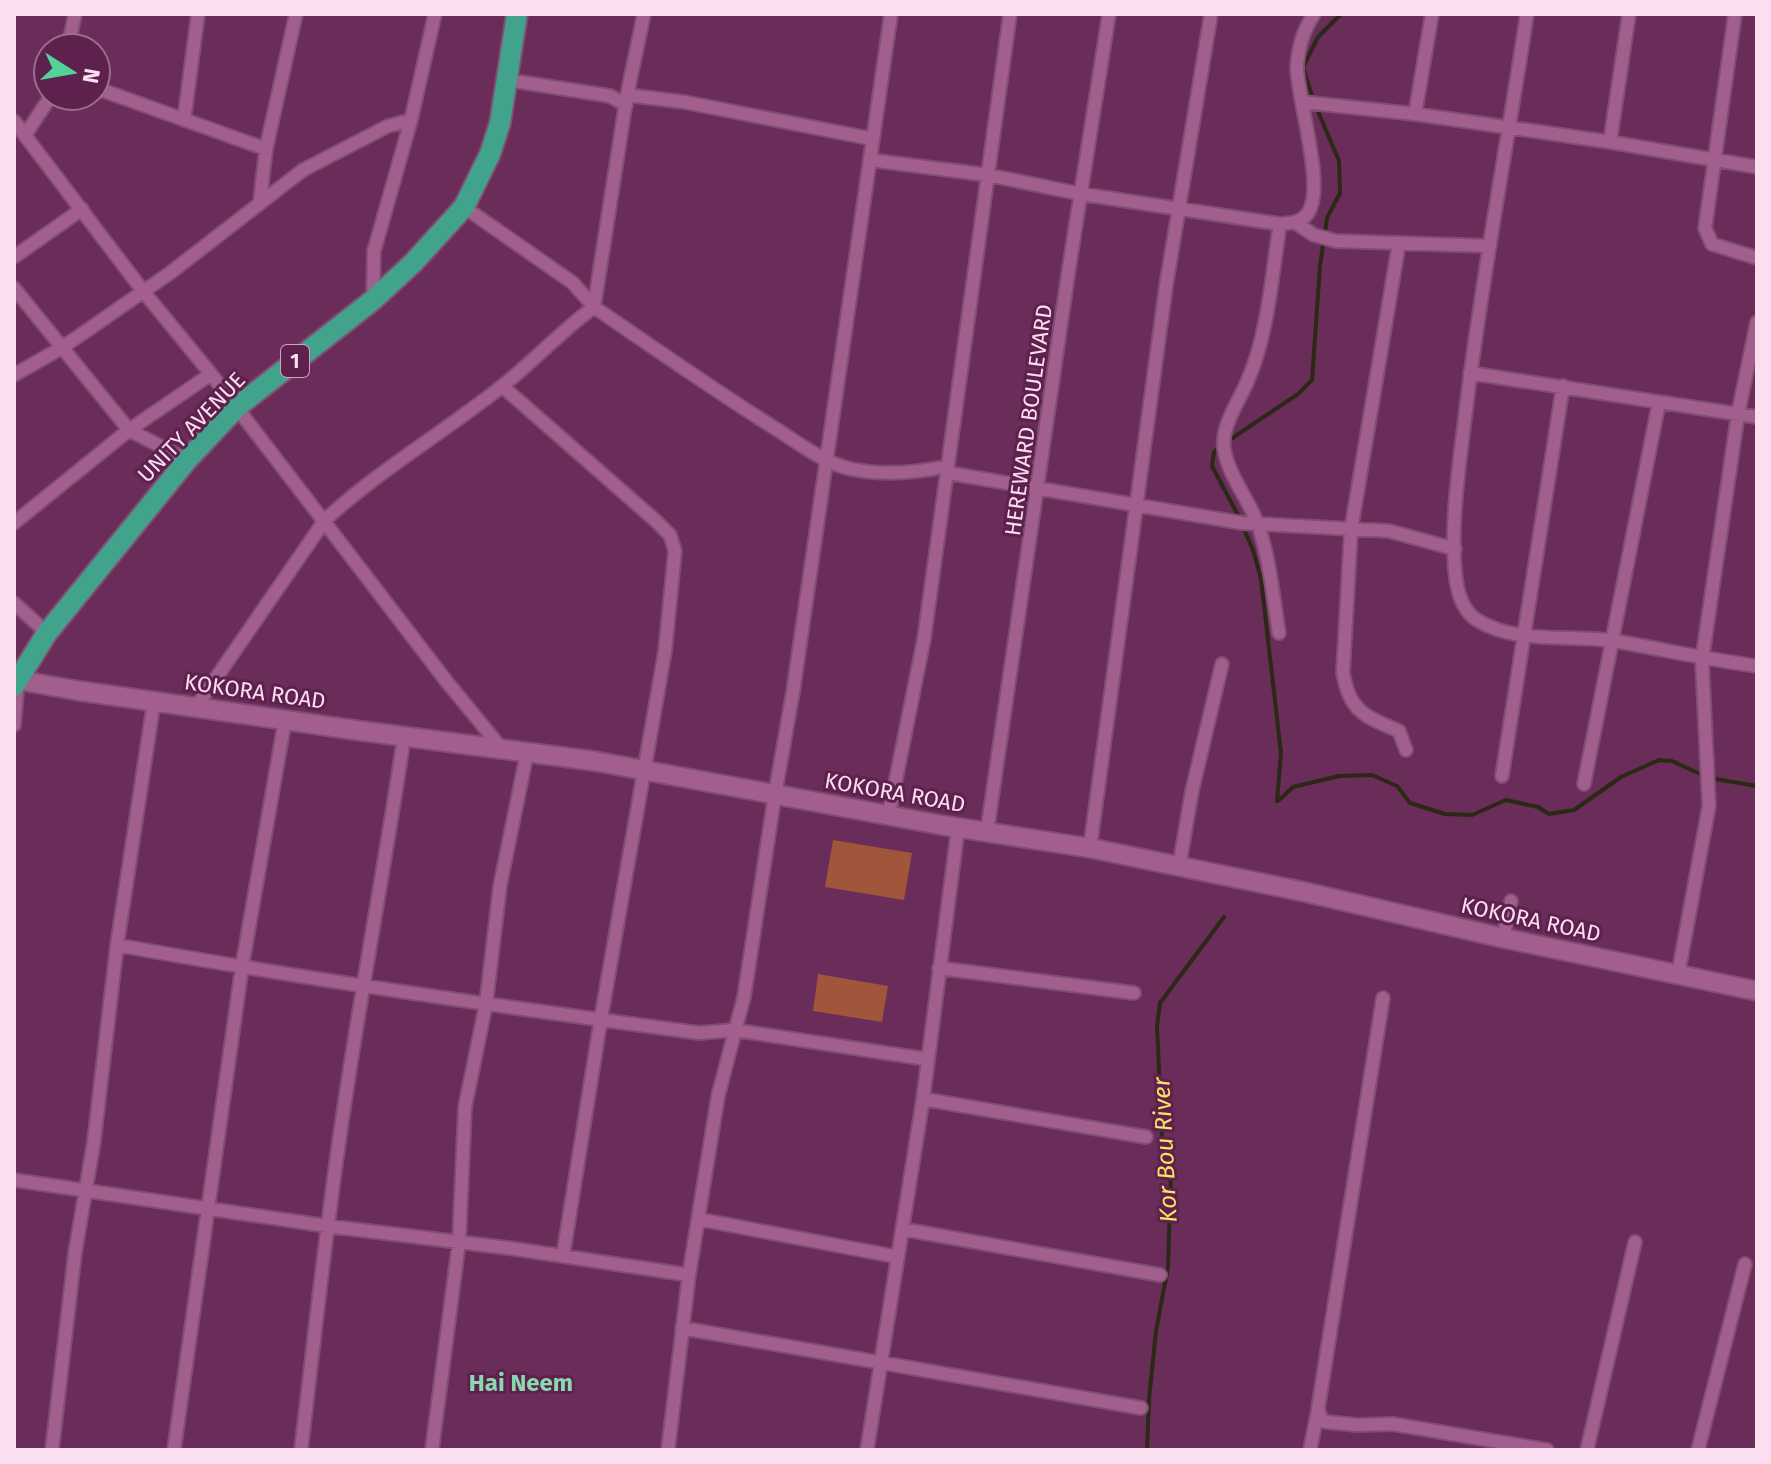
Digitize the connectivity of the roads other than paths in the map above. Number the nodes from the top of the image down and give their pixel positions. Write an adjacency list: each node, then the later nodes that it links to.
1 (198, 14): 21 (street)
2 (296, 14): 28 (street)
3 (435, 14): 22 (street)
4 (517, 14): 15 (main road, UNITY AVENUE / 1)
5 (644, 14): 17 (street)
6 (891, 14): 26 (street)
7 (1010, 14): 32 (street)
8 (1109, 14): 33 (street, HEREWARD BOULEVARD)
9 (1211, 14): 36 (street)
10 (1314, 14): 18 (street)
11 (1432, 14): 20 (street)
12 (1527, 14): 24 (street)
13 (1629, 14): 27 (street)
14 (1735, 14): 29 (street)
15 (507, 80): 17 (street); 35 (main road, UNITY AVENUE / 1)
16 (112, 94): 21 (street)
17 (627, 100): 26 (street); 47 (street)
18 (1302, 102): 20 (street); 38 (street)
19 (40, 112): 25 (street)
20 (1415, 114): 24 (street)
21 (184, 120): 28 (street)
22 (411, 120): 34 (street); 46 (street)
23 (14, 121): 25 (street)
24 (1509, 128): 27 (street); 41 (street)
25 (25, 135): 37 (street)
26 (873, 139): 30 (street)
27 (1610, 142): 29 (street)
28 (266, 149): 34 (street)
29 (1715, 159): 31 (street); 43 (street)
30 (870, 160): 32 (street); 61 (street)
31 (1757, 167)
32 (988, 175): 33 (street); 62 (street)
33 (1081, 194): 36 (street); 63 (street, HEREWARD BOULEVARD)
34 (260, 201): 45 (street)
35 (464, 207): 46 (main road, UNITY AVENUE / 1); 47 (street)
36 (1178, 207): 39 (street); 64 (street)
37 (82, 209): 42 (street); 45 (street)
38 (1296, 223): 39 (street); 40 (street)
39 (1280, 224): 67 (street)
40 (1399, 243): 41 (street); 68 (street)
41 (1490, 246): 50 (street)
42 (14, 257)
43 (1757, 258)
44 (14, 288): 49 (street)
45 (143, 291): 49 (street); 51 (street)
46 (373, 300): 56 (main road, UNITY AVENUE / 1)
47 (594, 307): 53 (street); 61 (street)
48 (1757, 322): 57 (street)
49 (63, 347): 52 (street); 59 (street)
50 (1470, 373): 54 (street); 69 (street)
51 (211, 374): 56 (street); 59 (street)
52 (14, 375)
53 (502, 386): 65 (street); 87 (street)
54 (1563, 386): 55 (street); 73 (street)
55 (1659, 402): 57 (street); 74 (street)
56 (237, 407): 60 (main road, UNITY AVENUE / 1); 65 (street)
57 (1738, 414): 58 (street); 75 (street)
58 (1757, 417)
59 (129, 430): 60 (street); 66 (street)
60 (187, 460): 71 (main road, UNITY AVENUE / 1)
61 (827, 461): 62 (street); 90 (street)
62 (948, 469): 63 (street); 91 (street)
63 (1039, 488): 64 (street); 93 (street, HEREWARD BOULEVARD)
64 (1137, 504): 67 (street); 94 (street)
65 (325, 520): 80 (street); 84 (street)
66 (14, 523)
67 (1258, 524): 68 (street); 72 (street)
68 (1351, 530): 69 (street); 85 (street)
69 (1455, 549): 73 (street)
70 (14, 603): 71 (street)
71 (47, 633): 78 (main road, UNITY AVENUE / 1)
72 (1279, 633)
73 (1526, 634): 74 (street); 88 (street)
74 (1611, 641): 75 (street); 89 (street)
75 (1702, 660): 77 (street); 101 (street)
76 (1222, 664): 95 (street)
77 (1757, 666)
78 (16, 683): 79 (street, KOKORA ROAD); 82 (street)
79 (154, 701): 80 (street, KOKORA ROAD); 98 (street)
80 (196, 707): 81 (street, KOKORA ROAD)
81 (285, 720): 83 (street, KOKORA ROAD); 99 (street)
82 (14, 725)
83 (404, 737): 84 (street, KOKORA ROAD); 102 (street)
84 (502, 749): 86 (street, KOKORA ROAD)
85 (1406, 750)
86 (527, 753): 87 (street, KOKORA ROAD); 106 (street)
87 (645, 770): 90 (street, KOKORA ROAD); 107 (street)
88 (1502, 776)
89 (1584, 784)
90 (775, 794): 91 (street, KOKORA ROAD); 108 (street)
91 (889, 814): 92 (street, KOKORA ROAD)
92 (958, 828): 93 (street, KOKORA ROAD); 100 (street)
93 (987, 832): 94 (street, KOKORA ROAD)
94 (1090, 848): 95 (street, KOKORA ROAD)
95 (1179, 867): 97 (street, KOKORA ROAD)
96 (1511, 901): 97 (street)
97 (1503, 938): 101 (street, KOKORA ROAD)
98 (117, 945): 99 (street); 113 (street)
99 (242, 967): 102 (street); 114 (street)
100 (939, 968): 104 (street); 109 (street)
101 (1678, 975): 103 (street, KOKORA ROAD)
102 (365, 986): 106 (street); 116 (street)
103 (1757, 991)
104 (1134, 993)
105 (1383, 998): 128 (street)
106 (486, 1004): 107 (street); 118 (street)
107 (601, 1018): 108 (street); 120 (street)
108 (734, 1030): 109 (street); 115 (street)
109 (926, 1059): 110 (street)
110 (923, 1099): 111 (street); 117 (street)
111 (1146, 1137)
112 (14, 1180): 113 (street)
113 (86, 1190): 114 (street); 130 (street)
114 (208, 1207): 116 (street); 131 (street)
115 (698, 1219): 121 (street); 123 (street)
116 (327, 1226): 118 (street); 132 (street)
117 (902, 1229): 121 (street); 124 (street)
118 (459, 1242): 120 (street); 133 (street)
119 (1635, 1242): 138 (street)
120 (563, 1256): 123 (street)
121 (898, 1257): 126 (street)
122 (1745, 1264): 139 (street)
123 (689, 1275): 125 (street)
124 (1160, 1275)
125 (682, 1328): 126 (street); 134 (street)
126 (882, 1364): 127 (street); 135 (street)
127 (1141, 1408)
128 (1318, 1409): 129 (street); 136 (street)
129 (1484, 1445): 137 (street)
130 (52, 1450)
131 (174, 1450)
132 (301, 1450)
133 (432, 1450)
134 (668, 1450)
135 (867, 1450)
136 (1310, 1450)
137 (1547, 1450)
138 (1587, 1450)
139 (1698, 1450)

